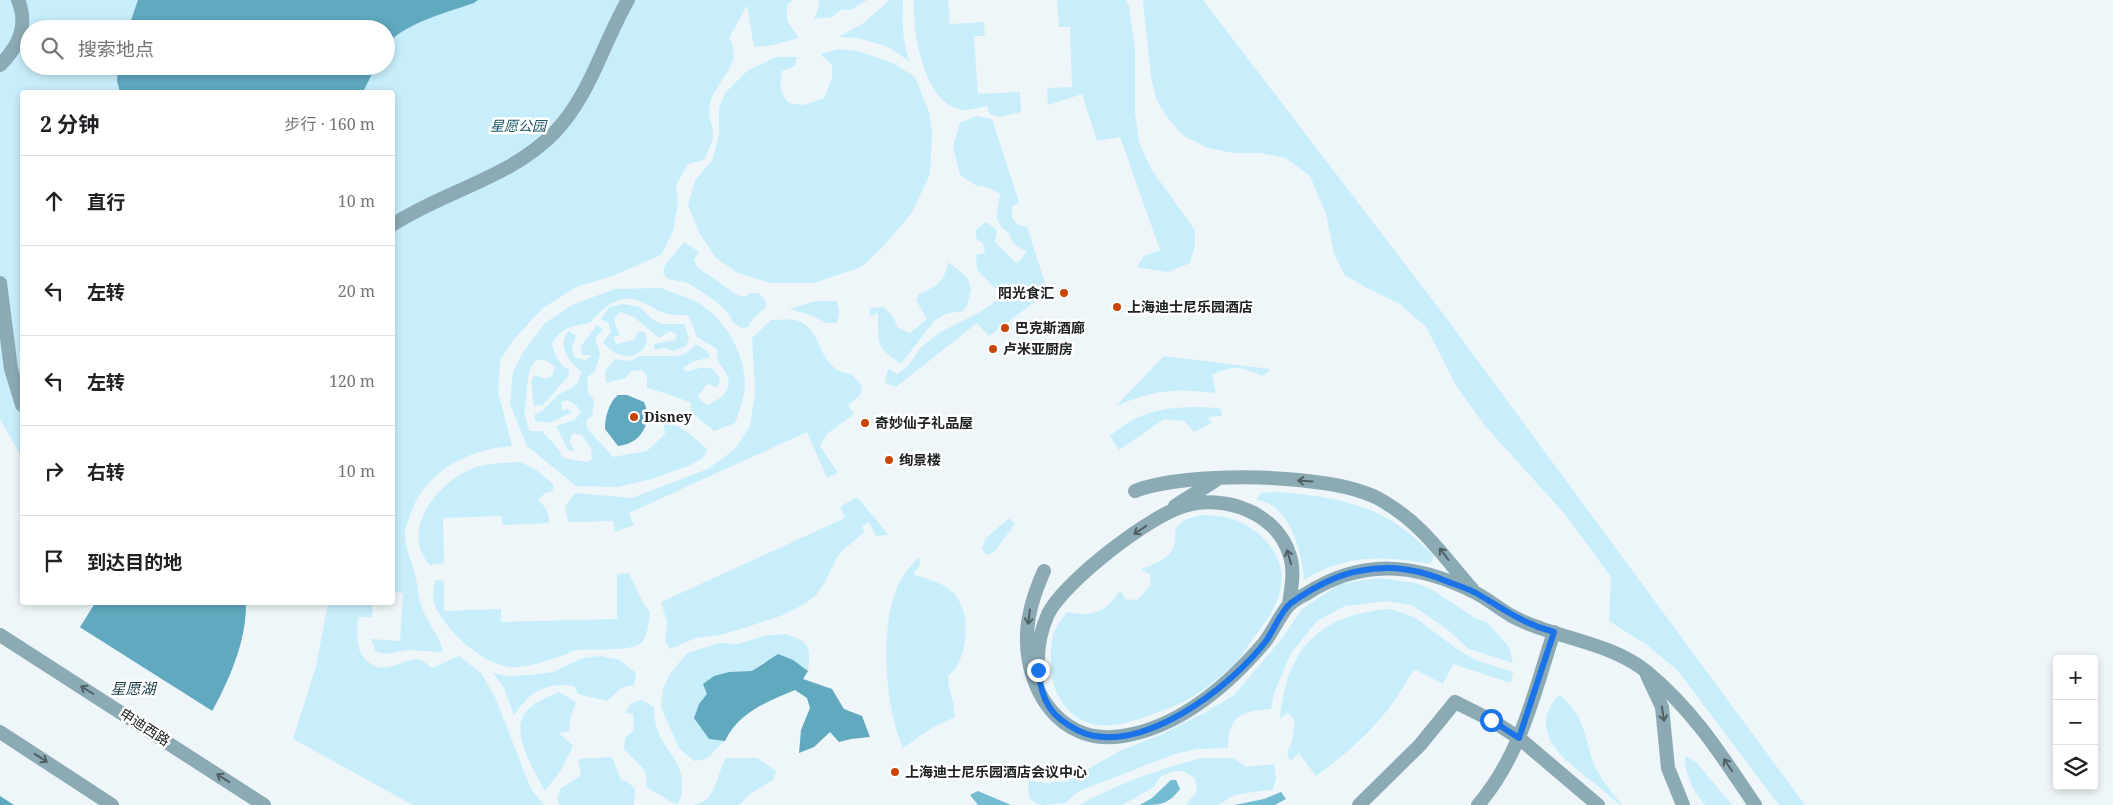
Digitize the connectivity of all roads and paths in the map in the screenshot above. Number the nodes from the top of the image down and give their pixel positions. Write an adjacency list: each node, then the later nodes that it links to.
1 (18, 0): 3 (street)
2 (628, 0): 6 (street)
3 (23, 20)
4 (20, 40): 5 (street)
5 (0, 65)
6 (395, 222)
7 (0, 283): 8 (street)
8 (20, 398)
9 (1219, 478): 10 (street); 11 (street); 13 (street, one-way to 9)
10 (1135, 491)
11 (1164, 514): 14 (street, one-way to 11); 18 (street, one-way to 18)
12 (1044, 571): 18 (street, one-way to 18)
13 (1474, 592): 14 (street); 15 (street)
14 (1289, 605): 18 (street)
15 (1554, 632): 17 (street); 20 (street)
16 (0, 635): 22 (street, 申迪西路, one-way to 16)
17 (1644, 670): 26 (street, one-way to 26); 27 (street, one-way to 17)
18 (1043, 698)
19 (0, 732): 21 (street, one-way to 21)
20 (1519, 738): 23 (street); 24 (street); 25 (street)
21 (112, 805)
22 (264, 805)
23 (1359, 805)
24 (1478, 805)
25 (1598, 805)
26 (1683, 805)
27 (1756, 805)

